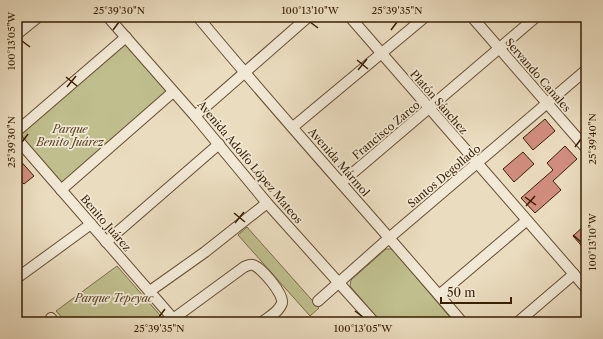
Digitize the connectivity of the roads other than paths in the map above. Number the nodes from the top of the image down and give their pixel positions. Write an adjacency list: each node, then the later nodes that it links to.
1 (38, 17): 9 (street)
2 (108, 17): 10 (street, Avenida Adolfo López Mateos)
3 (198, 17): 14 (street, Avenida Mármol)
4 (308, 17): 14 (street)
5 (350, 17): 12 (street, Platón Sánchez)
6 (425, 17): 12 (street)
7 (472, 17): 11 (street, Servando Canales)
8 (536, 17): 11 (street, Francisco Zarco)
9 (17, 34)
10 (126, 37): 15 (street, Avenida Adolfo López Mateos); 20 (street)
11 (500, 49): 16 (street, Servando Canales); 17 (street, Francisco Zarco)
12 (382, 53): 17 (street, Platón Sánchez); 19 (street)
13 (586, 70): 16 (street, Santos Degollado)
14 (244, 74): 18 (street); 19 (street, Avenida Mármol)
15 (173, 92): 18 (street, Avenida Adolfo López Mateos); 26 (street)
16 (548, 103): 23 (street, Servando Canales); 24 (street, Santos Degollado)
17 (430, 108): 24 (street, Platón Sánchez); 25 (street, Francisco Zarco)
18 (195, 116): 22 (street, Avenida Adolfo López Mateos)
19 (293, 127): 25 (street, Avenida Mármol)
20 (17, 131)
21 (17, 140): 26 (street, Benito Juárez)
22 (219, 144): 27 (street, Avenida Adolfo López Mateos); 31 (street)
23 (586, 148)
24 (477, 164): 28 (street, Platón Sánchez); 30 (street, Santos Degollado)
25 (341, 183): 30 (street, Avenida Mármol)
26 (61, 190): 29 (street, Benito Juárez)
27 (267, 202): 34 (street, Avenida Adolfo López Mateos); 36 (street)
28 (526, 221): 32 (street, Platón Sánchez); 37 (street)
29 (91, 224): 31 (street, Benito Juárez); 33 (street)
30 (389, 238): 34 (street, Santos Degollado); 37 (street, Avenida Mármol)
31 (106, 242): 36 (street, Benito Juárez)
32 (574, 274): 35 (street, Platón Sánchez); 43 (street)
33 (17, 278)
34 (338, 283): 38 (street, Santos Degollado); 41 (street, Avenida Adolfo López Mateos)
35 (586, 288)
36 (150, 291): 39 (street, Benito Juárez)
37 (439, 295): 42 (street, Avenida Mármol)
38 (318, 301)
39 (175, 321): 40 (street)
40 (262, 322)
41 (374, 322)
42 (462, 322)
43 (518, 322)

